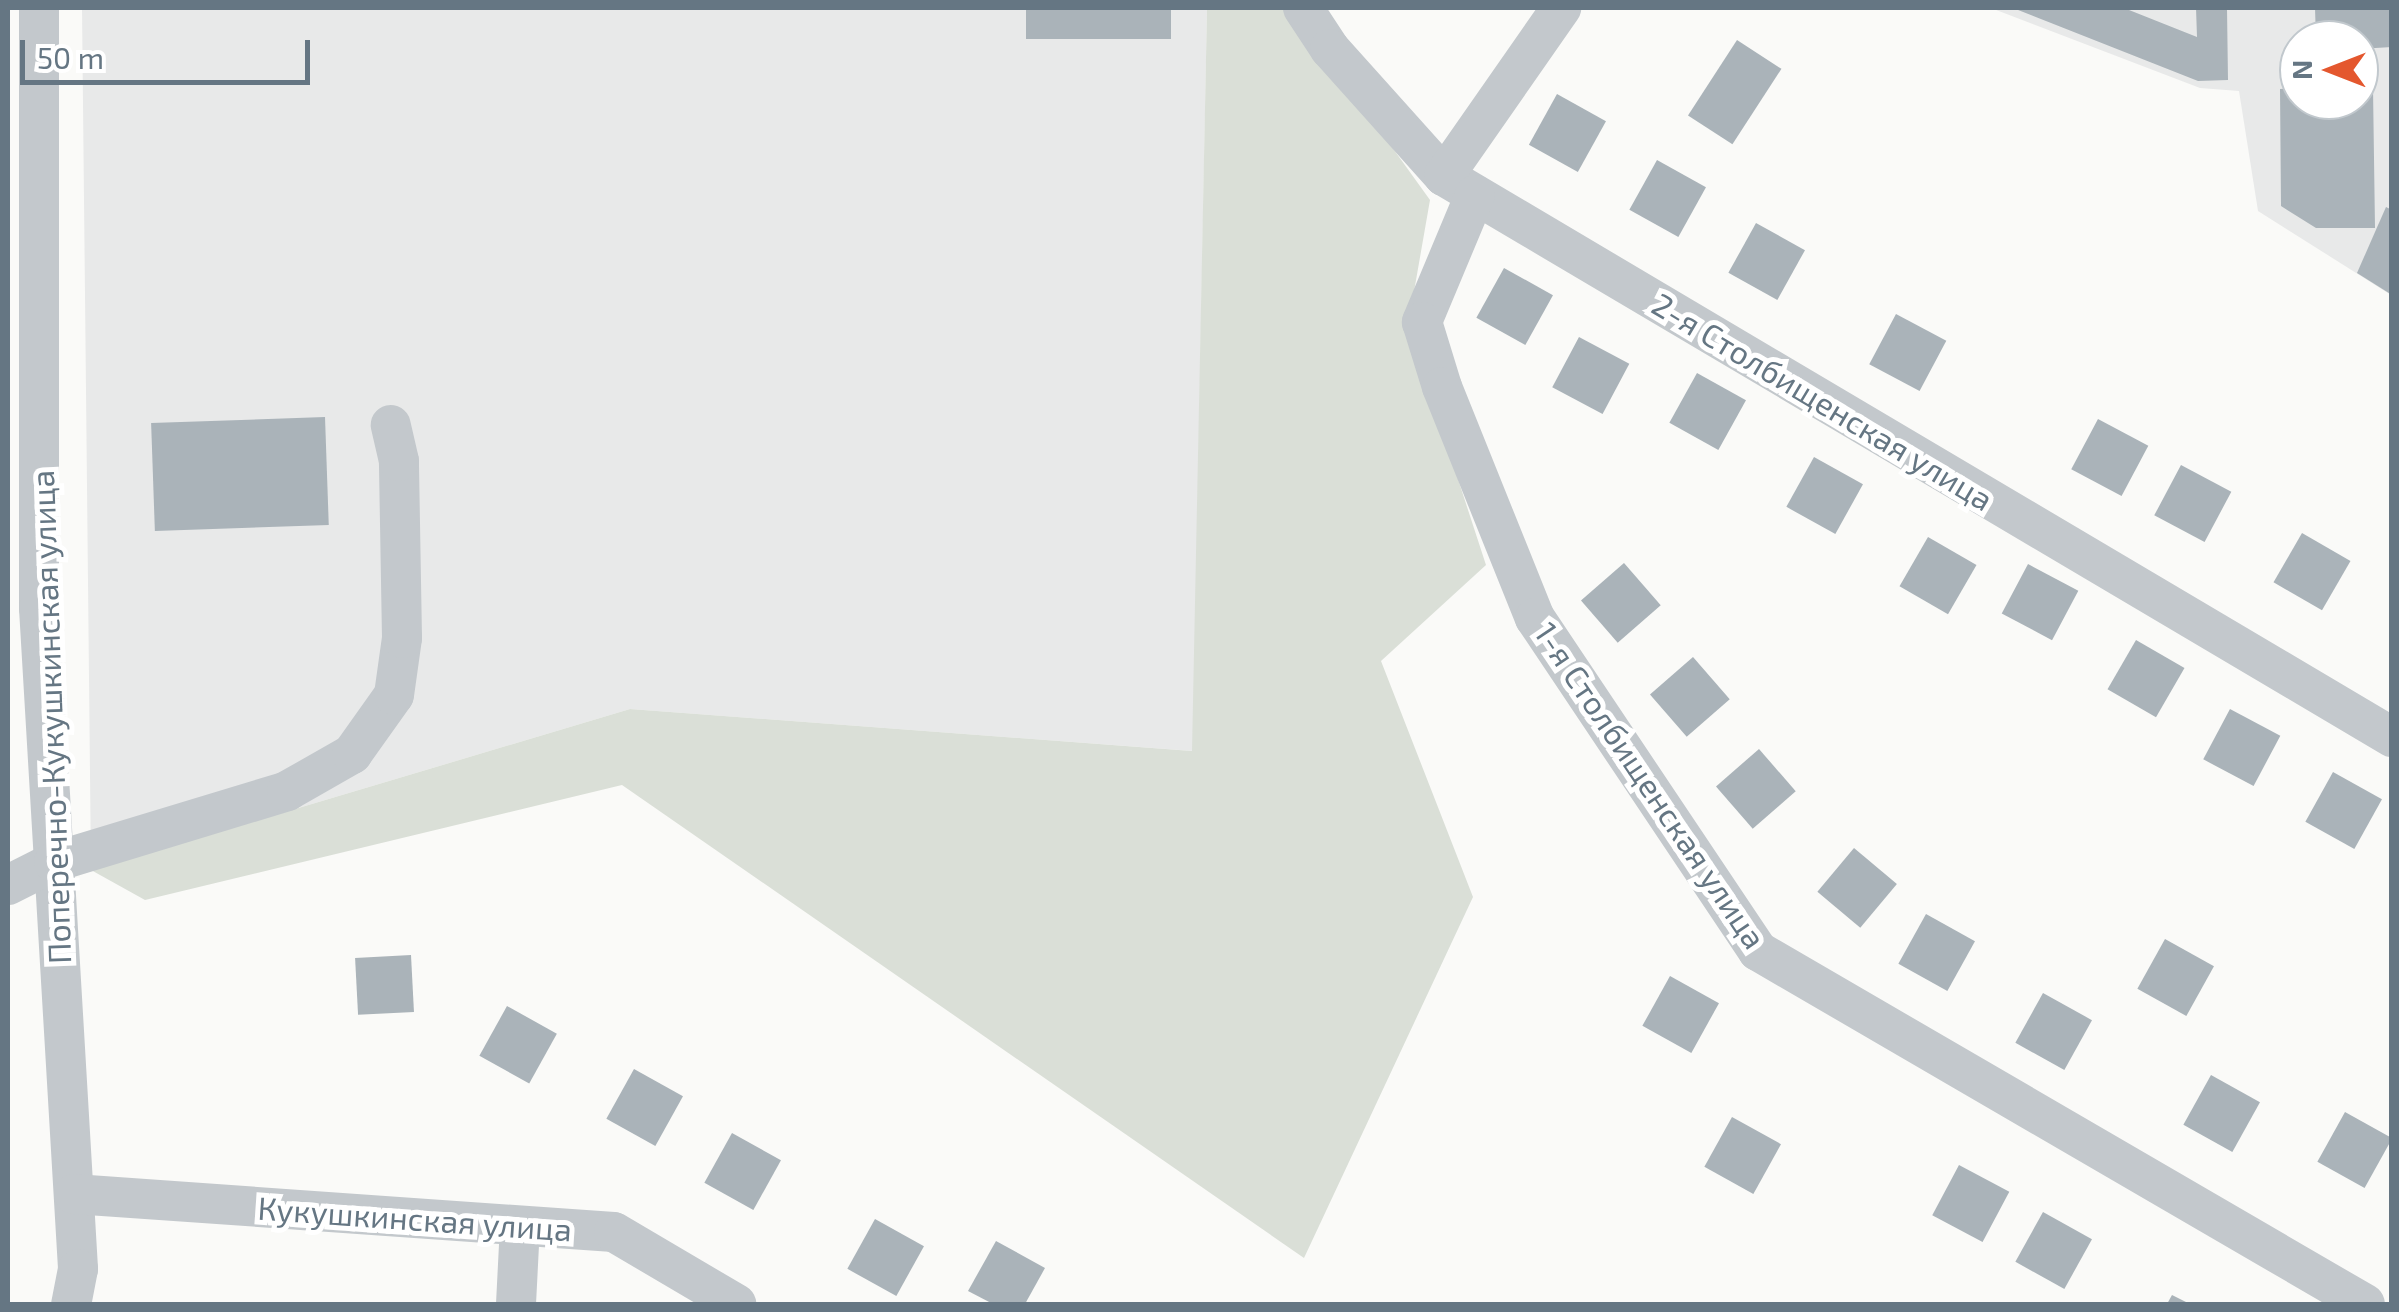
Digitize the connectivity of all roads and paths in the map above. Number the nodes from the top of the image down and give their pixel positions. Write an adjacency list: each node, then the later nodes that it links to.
1 (39, 8): 7 (street, Поперечно-Кукушкинская улица)
2 (1303, 8): 4 (street, 2-я Столбищенская улица)
3 (1561, 8): 4 (street, 1-я Столбищенская улица)
4 (1459, 185): 6 (street, 2-я Столбищенская улица); 14 (street, 1-я Столбищенская улица)
5 (392, 425): 7 (street)
6 (2392, 737)
7 (54, 862): 8 (street); 9 (street, Поперечно-Кукушкинская улица)
8 (8, 885)
9 (74, 1194): 10 (street, Кукушкинская улица); 11 (street, Поперечно-Кукушкинская улица)
10 (520, 1226): 12 (street); 13 (street, Кукушкинская улица)
11 (71, 1304)
12 (516, 1304)
13 (736, 1304)
14 (2365, 1304)

